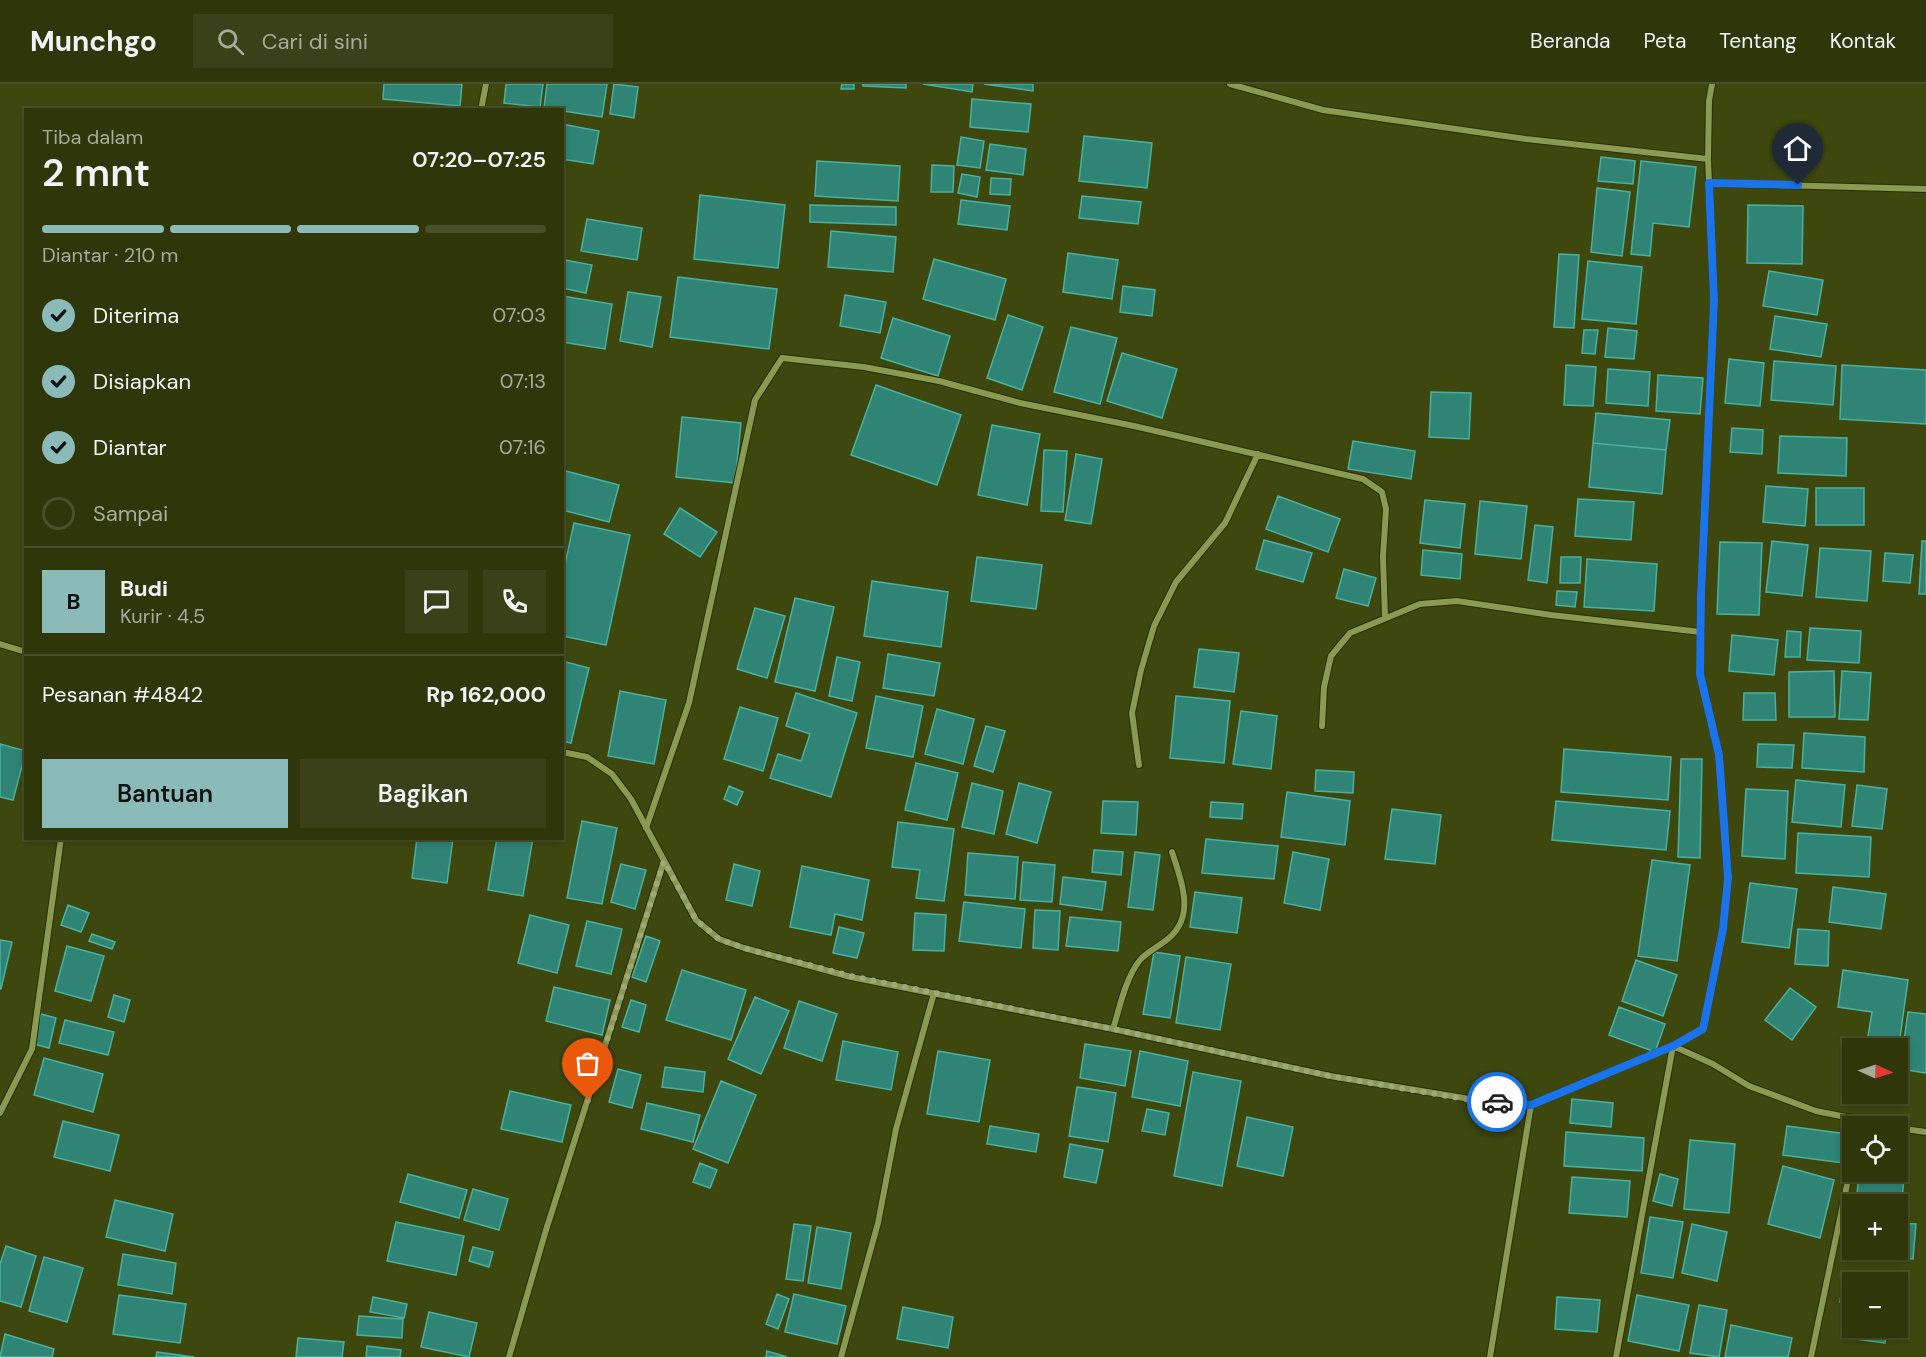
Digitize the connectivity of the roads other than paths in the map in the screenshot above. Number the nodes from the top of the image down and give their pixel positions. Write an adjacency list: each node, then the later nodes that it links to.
1 (486, 84): 4 (street)
2 (1230, 84): 5 (street)
3 (1712, 84): 5 (street)
4 (481, 108)
5 (1708, 159): 6 (street)
6 (1709, 183): 7 (street); 10 (street)
7 (1926, 189)
8 (1258, 454): 9 (street); 15 (street); 16 (street)
9 (1385, 617): 10 (street); 13 (street)
10 (1701, 632): 22 (street)
11 (0, 644): 12 (street)
12 (24, 651)
13 (1322, 726)
14 (564, 752): 16 (street)
15 (1139, 765)
16 (646, 828): 19 (street)
17 (61, 840): 24 (street)
18 (1172, 852): 21 (street)
19 (664, 861): 20 (street); 29 (street)
20 (934, 993): 21 (street); 30 (street)
21 (1113, 1029): 23 (street)
22 (1673, 1046): 23 (street); 25 (street); 32 (street)
23 (1531, 1105): 31 (street)
24 (0, 1113)
25 (1842, 1119)
26 (1908, 1129): 27 (street)
27 (1926, 1132)
28 (1848, 1182): 33 (street)
29 (509, 1357)
30 (841, 1357)
31 (1490, 1357)
32 (1616, 1357)
33 (1811, 1357)

